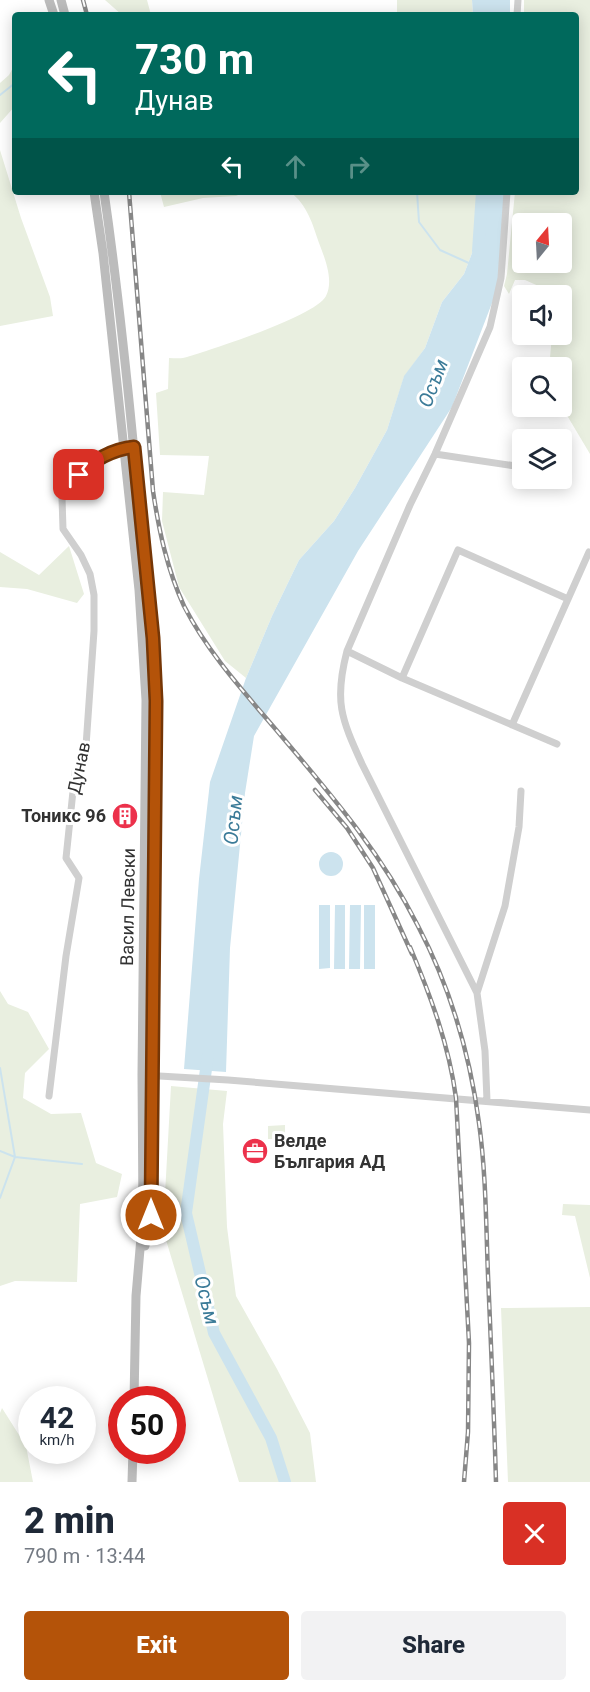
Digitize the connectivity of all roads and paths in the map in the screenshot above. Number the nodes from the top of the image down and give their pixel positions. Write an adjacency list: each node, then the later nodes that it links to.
1 (94, 195): 4 (main road)
2 (104, 195): 4 (main road)
3 (507, 195): 5 (street)
4 (129, 447): 15 (main road, Васил Левски); 16 (street, Дунав)
5 (435, 454): 6 (street); 9 (street)
6 (512, 466)
7 (589, 552): 8 (street)
8 (568, 599): 10 (street); 11 (street)
9 (347, 651): 10 (street); 14 (street)
10 (402, 678): 11 (street)
11 (512, 725): 12 (street)
12 (557, 744)
13 (521, 791): 14 (street)
14 (477, 993): 17 (street)
15 (147, 1075): 17 (street); 19 (main road, Васил Левски)
16 (49, 1096)
17 (487, 1101): 18 (street)
18 (590, 1110)
19 (134, 1386)
20 (133, 1464): 21 (main road)
21 (132, 1482)

